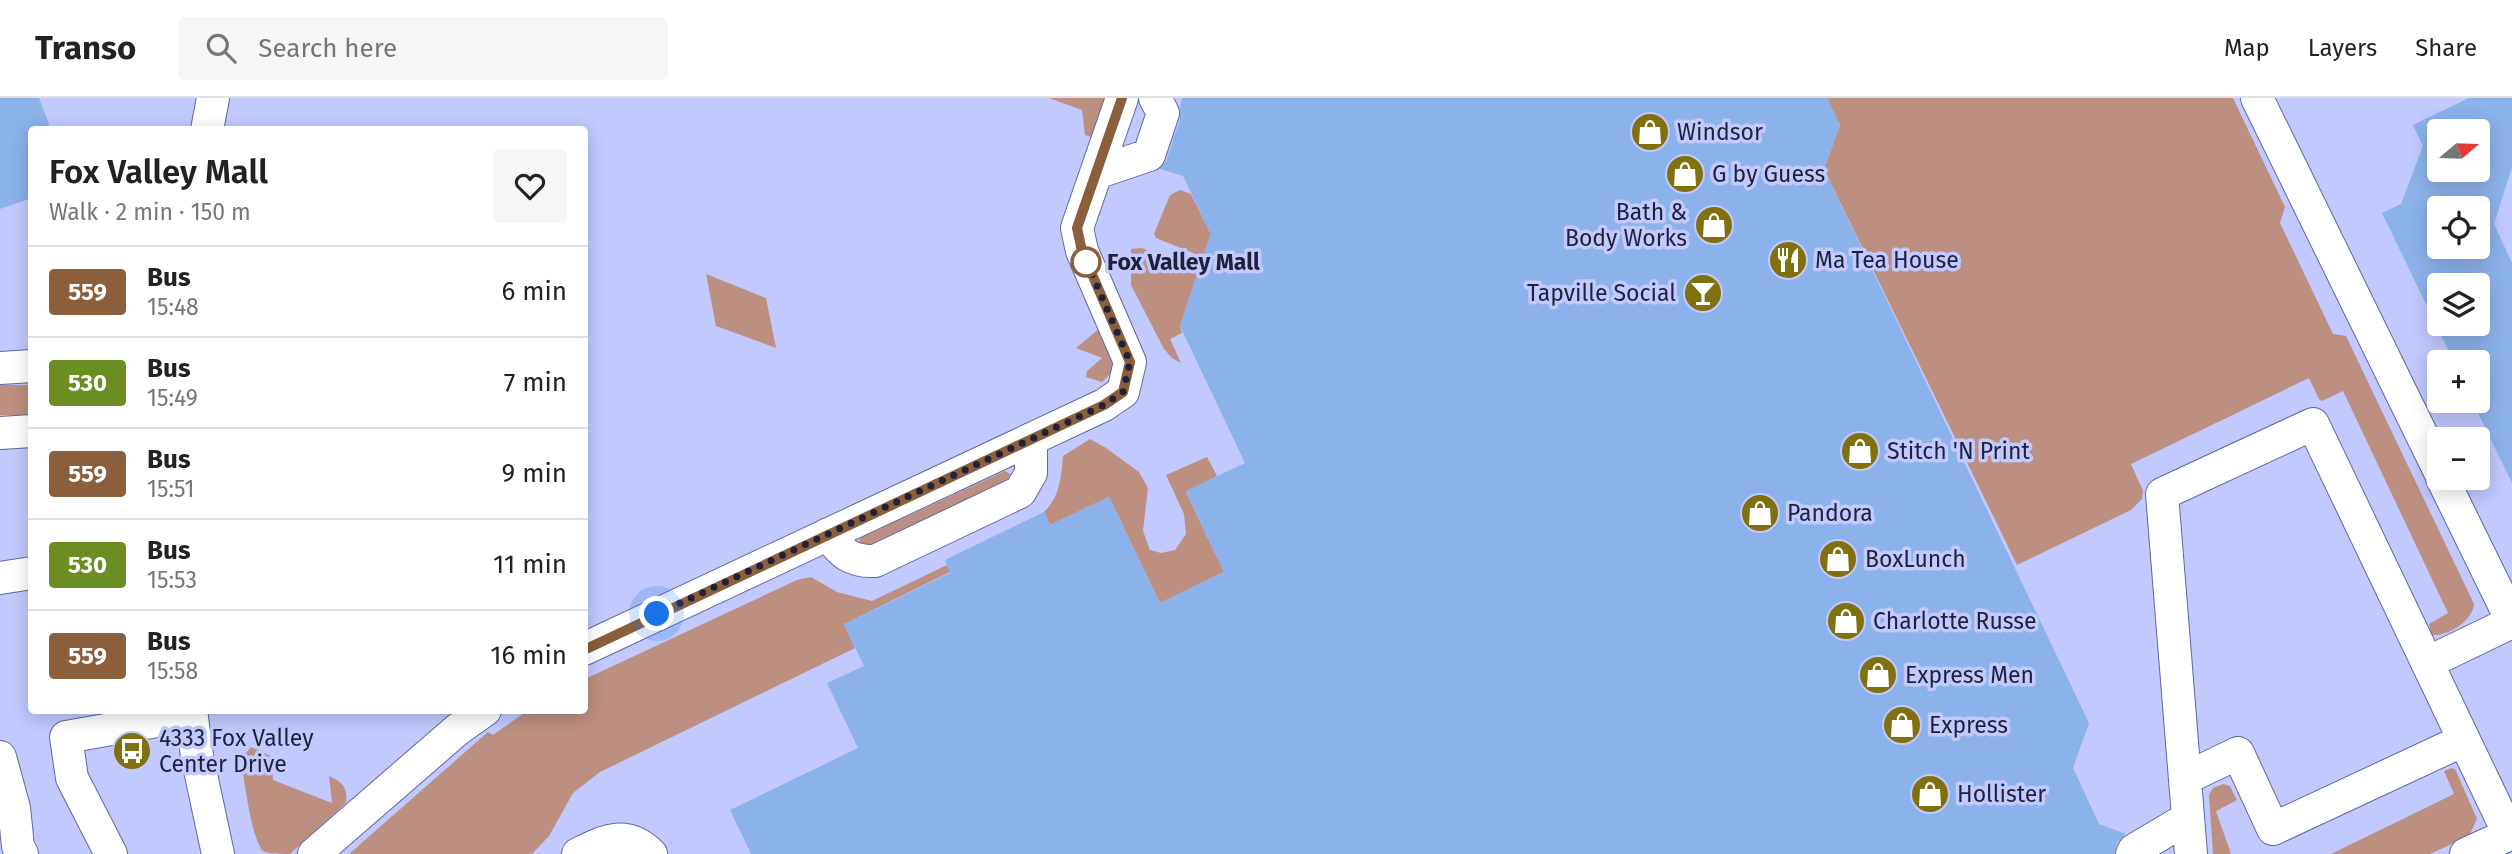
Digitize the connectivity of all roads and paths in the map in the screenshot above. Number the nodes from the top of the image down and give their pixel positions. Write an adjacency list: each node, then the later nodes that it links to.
1 (213, 98): 5 (street)
2 (1122, 98): 6 (street)
3 (1155, 98): 6 (street)
4 (2257, 98): 12 (street)
5 (208, 126)
6 (1096, 173): 11 (street)
7 (28, 366): 8 (street)
8 (0, 368)
9 (28, 431): 10 (street)
10 (0, 433)
11 (1031, 439): 14 (street); 14 (street)
12 (2427, 445)
13 (2448, 490): 17 (street)
14 (828, 534): 18 (street)
15 (28, 574): 16 (street)
16 (0, 578)
17 (2512, 621): 19 (street)
18 (588, 647)
19 (2427, 663): 24 (street); 26 (street)
20 (180, 714): 23 (street)
21 (191, 714): 31 (street)
22 (479, 714): 32 (street)
23 (65, 724): 30 (street)
24 (2464, 740): 26 (street); 28 (street)
25 (0, 757): 29 (street)
26 (2186, 778): 27 (street)
27 (2188, 818): 35 (street); 36 (street)
28 (2510, 834): 37 (street)
29 (22, 854)
30 (111, 854)
31 (218, 854)
32 (314, 854)
33 (578, 854): 34 (street)
34 (651, 854)
35 (2132, 854)
36 (2191, 854)
37 (2466, 854)

